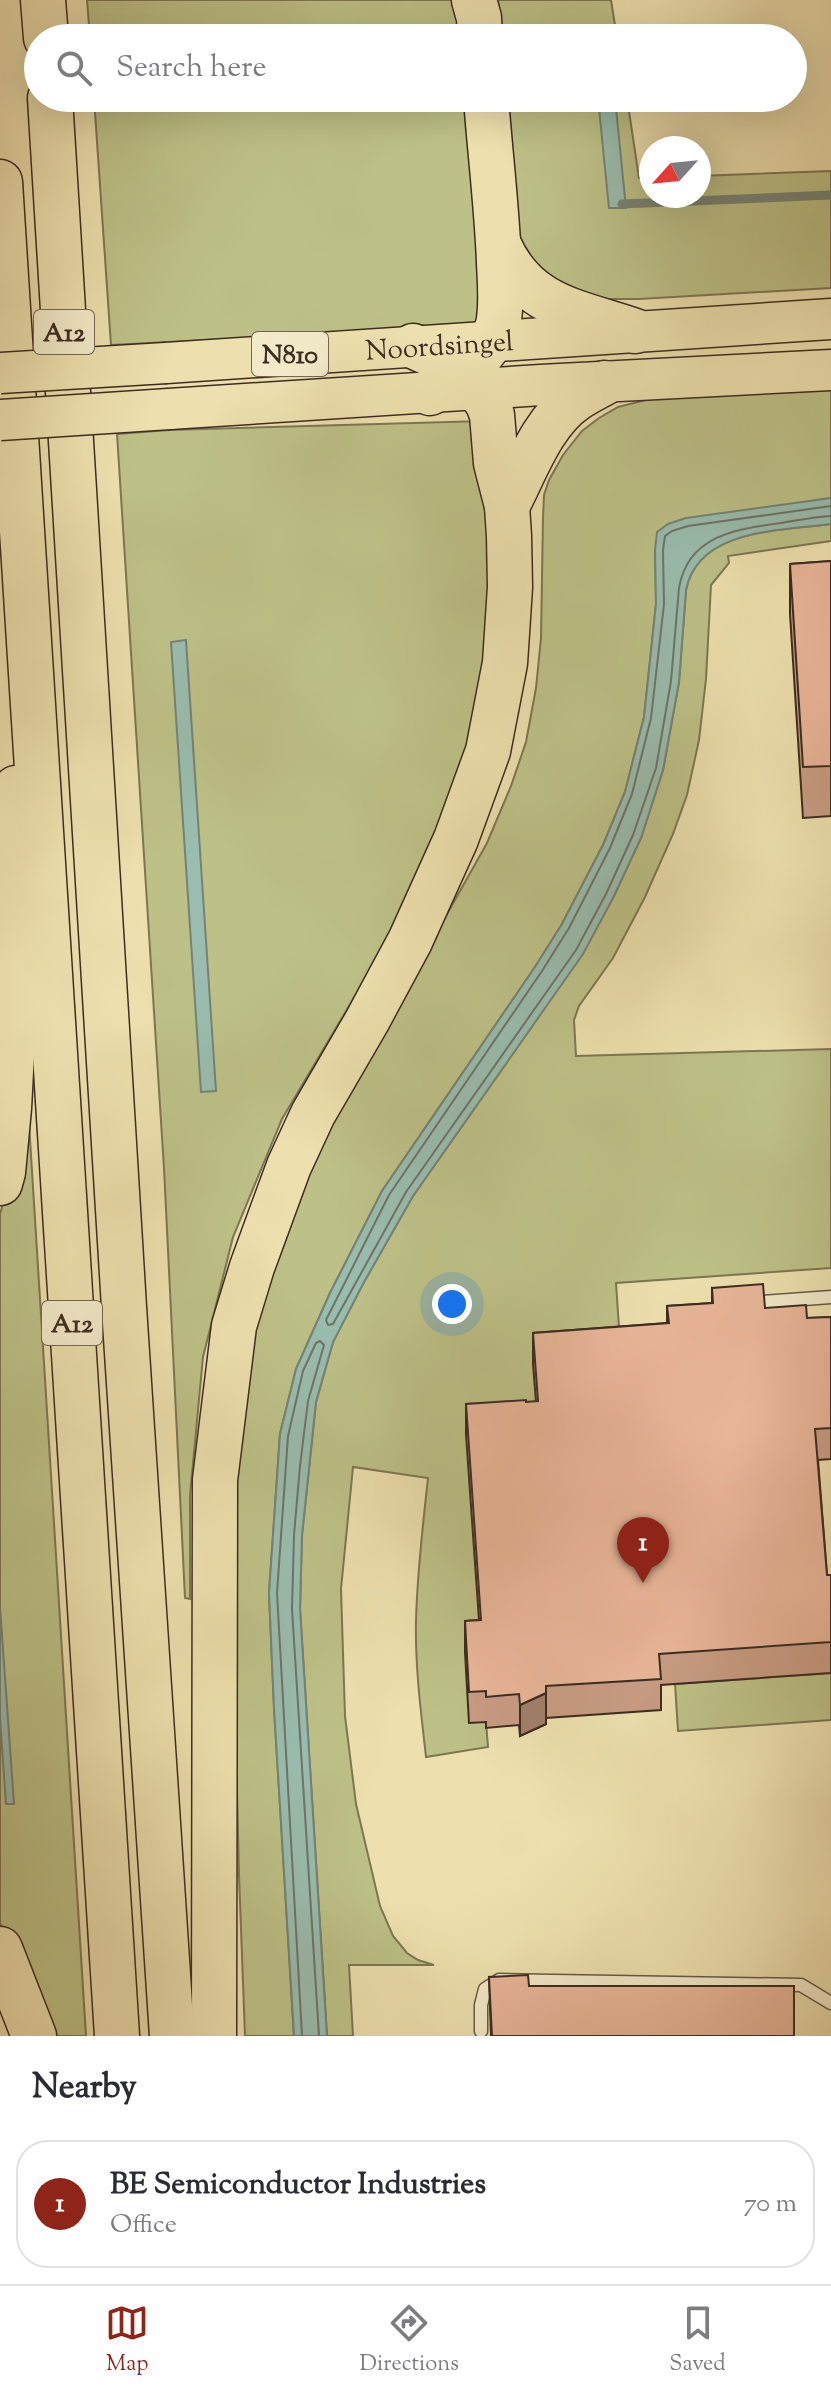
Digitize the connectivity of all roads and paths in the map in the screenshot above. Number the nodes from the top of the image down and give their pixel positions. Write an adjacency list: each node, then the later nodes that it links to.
1 (43, 0): 3 (highway)
2 (474, 0): 4 (highway)
3 (45, 24)
4 (479, 24)
5 (51, 112): 28 (highway, A12)
6 (487, 112): 8 (highway)
7 (0, 182): 19 (highway, A12)
8 (499, 245): 10 (highway); 11 (highway)
9 (831, 319): 10 (main road, Noordsingel / N810)
10 (635, 331): 11 (main road, Noordsingel / N810)
11 (491, 340): 12 (main road, Noordsingel / N810); 16 (highway)
12 (413, 346): 14 (main road, Noordsingel / N810, bridge); 16 (highway)
13 (831, 370): 15 (main road, Noordsingel / N810)
14 (0, 373)
15 (604, 383): 16 (main road, Noordsingel / N810); 18 (highway)
16 (457, 385): 17 (main road, Noordsingel / N810, bridge); 18 (highway)
17 (0, 420)
18 (507, 506): 29 (highway)
19 (28, 610): 20 (highway, A12); 27 (highway, A12)
20 (0, 1183)
21 (831, 1297): 22 (lane)
22 (740, 1304)
23 (0, 1949): 26 (highway)
24 (831, 2003): 25 (lane)
25 (481, 2031)
26 (34, 2036)
27 (117, 2036)
28 (172, 2036)
29 (214, 2036)

